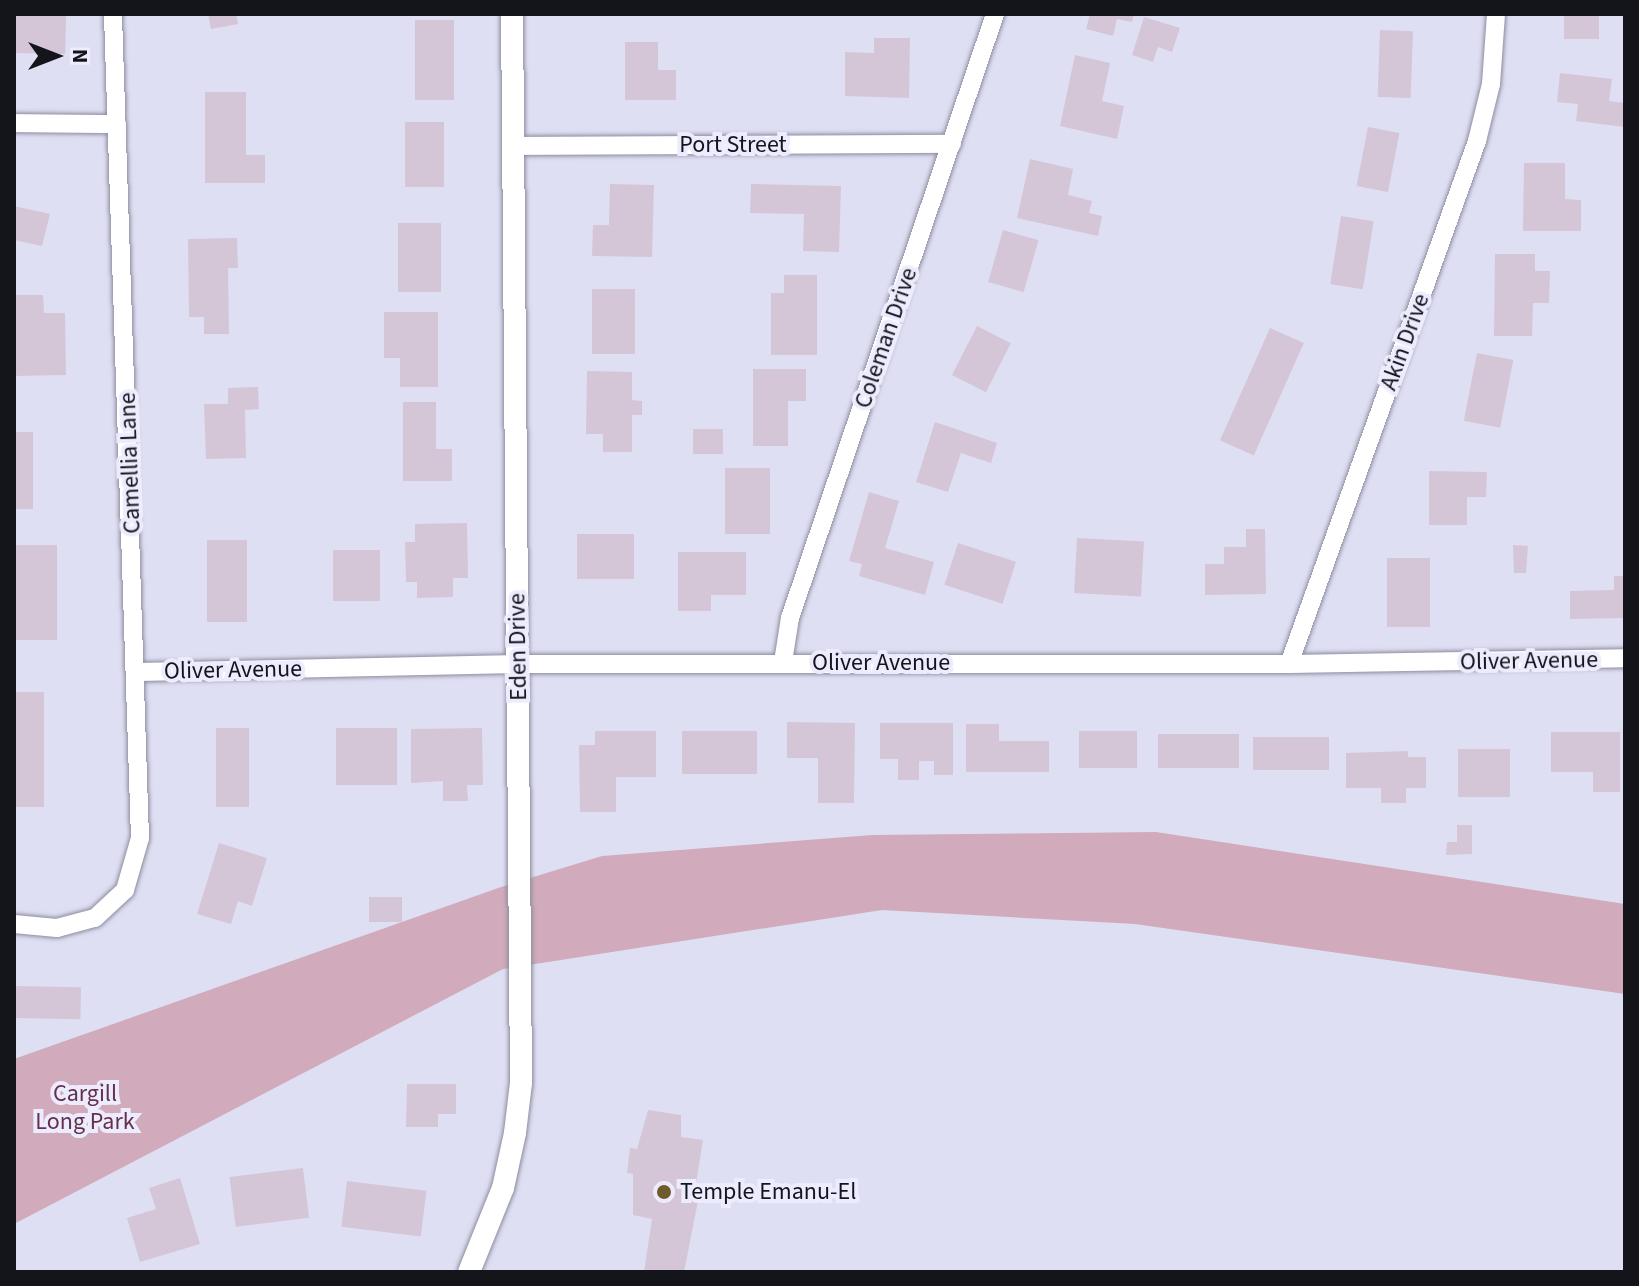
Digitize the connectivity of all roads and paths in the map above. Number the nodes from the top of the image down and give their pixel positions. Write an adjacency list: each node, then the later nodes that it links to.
1 (113, 14): 6 (street, Camellia Lane)
2 (512, 14): 8 (street, Eden Drive)
3 (995, 14): 7 (street, Coleman Drive)
4 (1496, 14): 12 (street, Akin Drive)
5 (14, 123): 6 (street)
6 (117, 124): 13 (street, Camellia Lane)
7 (952, 144): 8 (street, Port Street); 10 (street, Coleman Drive)
8 (513, 146): 11 (street, Eden Drive)
9 (1625, 658): 12 (street, Oliver Avenue)
10 (783, 662): 11 (street, Oliver Avenue); 12 (street, Oliver Avenue)
11 (518, 664): 13 (street, Oliver Avenue); 15 (street, Eden Drive)
12 (1289, 664)
13 (138, 672): 14 (street, Camellia Lane)
14 (14, 924)
15 (469, 1272)

